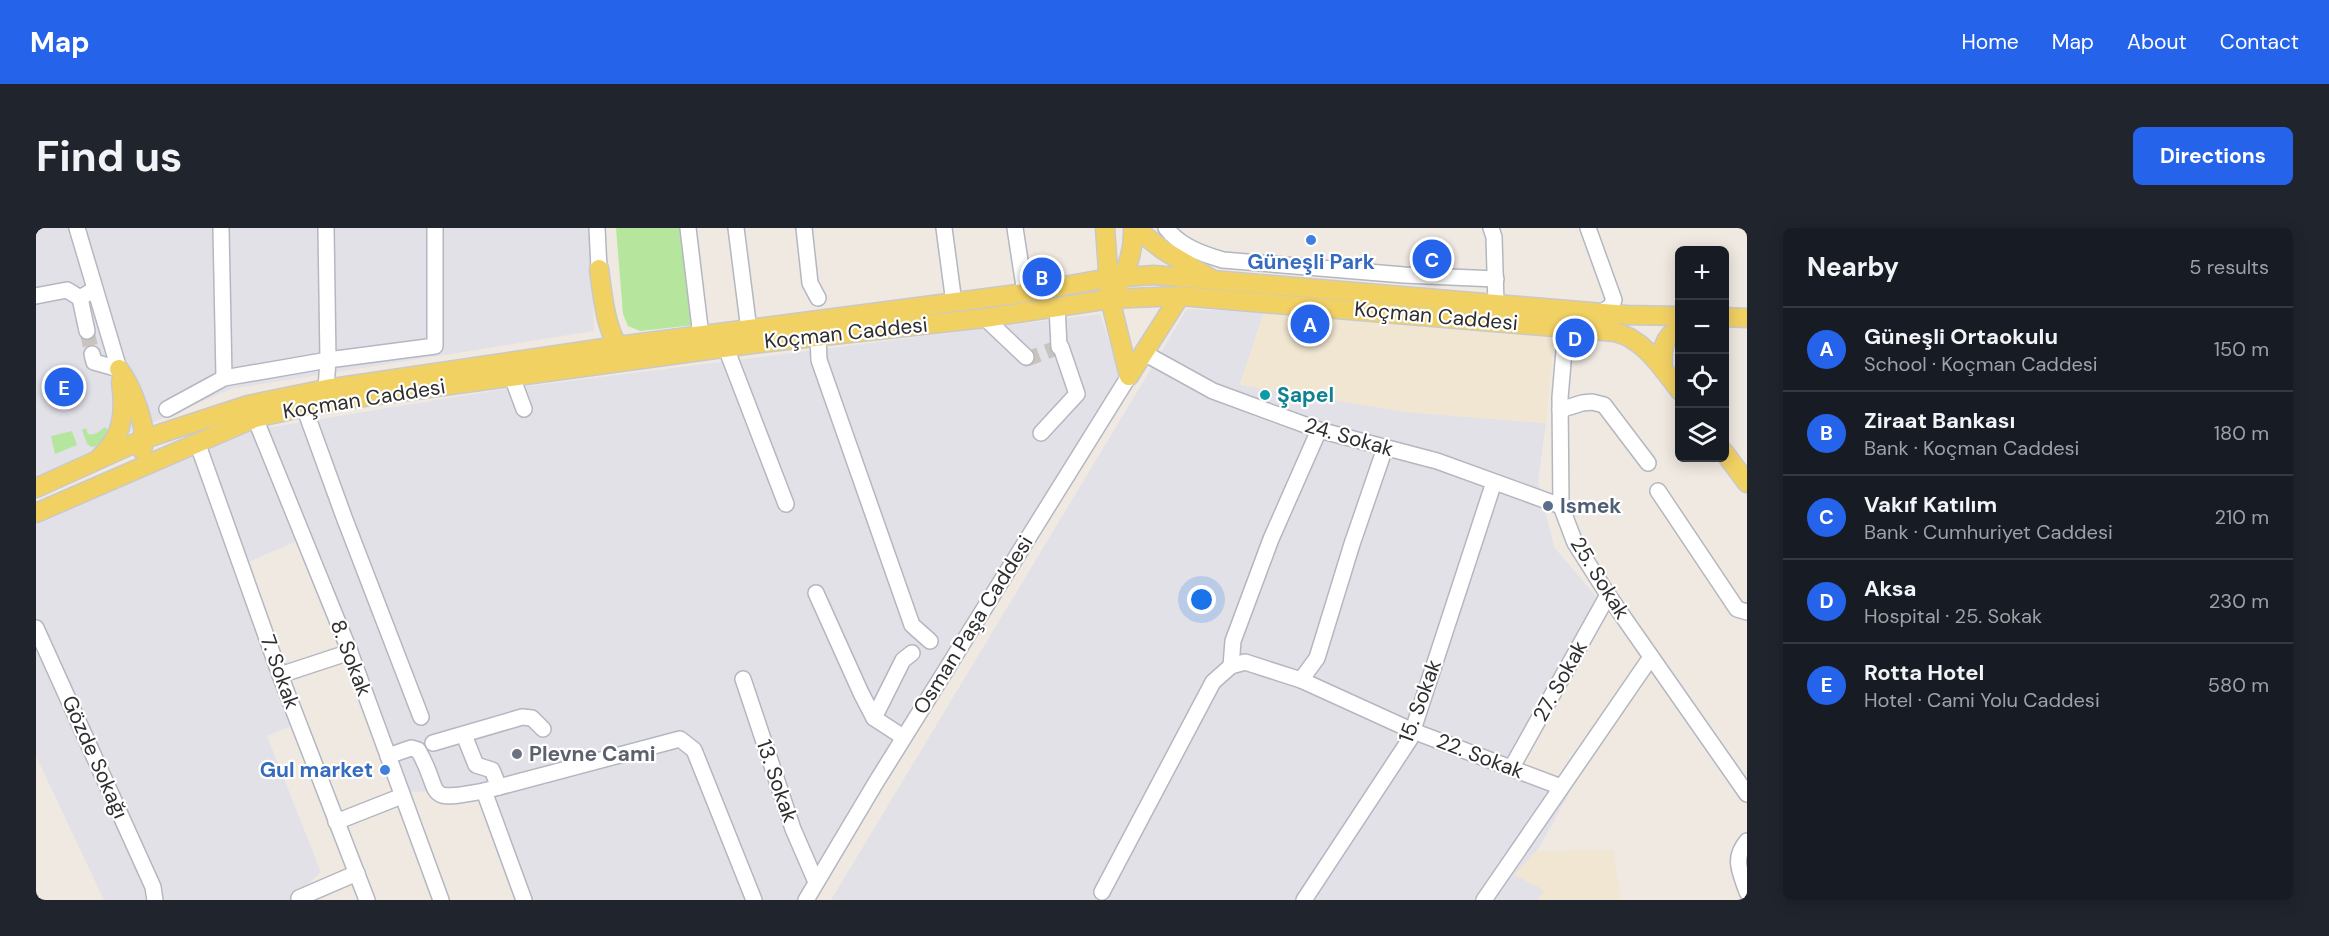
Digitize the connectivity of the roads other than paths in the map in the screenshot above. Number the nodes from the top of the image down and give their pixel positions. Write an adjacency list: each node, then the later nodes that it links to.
1 (77, 228): 20 (street)
2 (220, 228): 53 (street)
3 (326, 228): 48 (street)
4 (435, 228): 48 (street)
5 (597, 228): 16 (street)
6 (688, 228): 39 (street)
7 (736, 228): 36 (street)
8 (804, 228): 25 (street)
9 (944, 228): 27 (street)
10 (1015, 228): 21 (street)
11 (1105, 228): 17 (main road)
12 (1134, 228): 17 (main road); 19 (main road)
13 (1166, 228): 18 (street)
14 (1491, 228): 18 (street)
15 (1588, 228): 30 (street)
16 (599, 269): 41 (main road); 43 (main road)
17 (1116, 278): 19 (main road, Koçman Caddesi); 21 (main road, Koçman Caddesi); 26 (main road)
18 (1496, 279): 28 (street)
19 (1214, 281): 28 (main road, Koçman Caddesi)
20 (95, 289): 24 (street); 49 (street)
21 (1025, 293): 27 (main road, Koçman Caddesi)
22 (36, 296): 24 (street)
23 (1180, 296): 26 (main road, Koçman Caddesi); 35 (main road, Koçman Caddesi); 44 (main road, Osman Paşa Caddesi)
24 (80, 298): 37 (street)
25 (818, 298)
26 (1110, 299): 29 (main road, Koçman Caddesi); 51 (main road)
27 (954, 303): 36 (main road, Koçman Caddesi)
28 (1496, 304): 30 (main road, Koçman Caddesi)
29 (1056, 306): 33 (main road, Koçman Caddesi); 62 (street)
30 (1600, 313): 31 (main road, Koçman Caddesi)
31 (1675, 316)
32 (1729, 317): 34 (main road)
33 (985, 318): 40 (main road, Koçman Caddesi); 46 (street)
34 (1747, 318)
35 (1566, 327): 50 (main road, Koçman Caddesi); 59 (street, 25. Sokak)
36 (749, 330): 39 (main road, Koçman Caddesi)
37 (87, 331)
38 (1675, 331): 50 (main road)
39 (701, 336): 41 (main road, Koçman Caddesi)
40 (818, 336): 42 (main road, Koçman Caddesi); 81 (street)
41 (618, 346): 43 (main road, Koçman Caddesi); 47 (main road)
42 (726, 348): 47 (main road, Koçman Caddesi); 74 (street)
43 (587, 351): 55 (main road, Koçman Caddesi)
44 (1144, 353): 51 (main road, Osman Paşa Caddesi); 61 (street, 24. Sokak)
45 (92, 354): 49 (street)
46 (1026, 357)
47 (646, 358): 52 (main road, Koçman Caddesi)
48 (328, 360): 53 (street); 55 (street)
49 (119, 369): 63 (main road); 67 (main road)
50 (1663, 369): 54 (main road, Koçman Caddesi)
51 (1129, 376): 94 (street, Osman Paşa Caddesi)
52 (512, 377): 56 (main road, Koçman Caddesi); 58 (street)
53 (224, 378): 57 (street)
54 (1675, 385)
55 (326, 389): 63 (main road, Koçman Caddesi)
56 (304, 407): 60 (main road, Koçman Caddesi); 89 (street)
57 (167, 409)
58 (524, 409)
59 (1560, 410): 68 (street); 75 (street, 25. Sokak)
60 (255, 418): 64 (main road, Koçman Caddesi); 82 (street, 8. Sokak)
61 (1319, 430): 65 (street, 24. Sokak); 85 (street)
62 (1041, 434)
63 (144, 439): 67 (main road, Koçman Caddesi); 73 (main road)
64 (197, 442): 73 (main road, Koçman Caddesi); 86 (street, 7. Sokak)
65 (1384, 448): 69 (street, 24. Sokak); 88 (street)
66 (1729, 458): 70 (main road)
67 (95, 461): 71 (main road, Koçman Caddesi)
68 (1648, 463)
69 (1494, 482): 75 (street, 24. Sokak); 92 (street, 15. Sokak)
70 (1747, 483)
71 (36, 488)
72 (1658, 491): 79 (street)
73 (66, 500): 76 (main road, Koçman Caddesi)
74 (786, 504)
75 (1561, 506): 78 (street, 25. Sokak)
76 (36, 513)
77 (816, 593): 90 (street)
78 (1608, 595): 84 (street, 25. Sokak); 97 (street, 27. Sokak)
79 (1747, 612)
80 (36, 628): 108 (street, Gözde Sokağı)
81 (930, 641)
82 (350, 652): 86 (street); 96 (street, 8. Sokak)
83 (912, 653): 90 (street)
84 (1651, 657): 98 (street); 100 (street, 25. Sokak)
85 (1231, 666): 88 (street, 22. Sokak); 106 (street)
86 (280, 675): 102 (street, 7. Sokak)
87 (743, 679): 105 (street, 13. Sokak)
88 (1301, 680): 92 (street, 22. Sokak)
89 (421, 717)
90 (874, 718): 94 (street)
91 (543, 729): 93 (street)
92 (1413, 731): 97 (street, 22. Sokak); 115 (street, 15. Sokak)
93 (464, 735): 95 (street); 99 (street)
94 (903, 737): 105 (street, Osman Paşa Caddesi)
95 (433, 743)
96 (388, 756): 99 (street); 101 (street, 8. Sokak)
97 (1512, 767): 98 (street, 22. Sokak)
98 (1561, 787): 116 (street)
99 (491, 789): 112 (street); 113 (street)
100 (1747, 794)
101 (402, 796): 102 (street); 111 (street, 8. Sokak)
102 (336, 822): 104 (street, 7. Sokak)
103 (1747, 841): 107 (street)
104 (357, 873): 109 (street); 110 (street, 7. Sokak)
105 (816, 882): 114 (street, Osman Paşa Caddesi)
106 (1102, 892)
107 (1747, 892)
108 (154, 893)
109 (299, 899)
110 (367, 900)
111 (441, 900)
112 (524, 900)
113 (754, 900)
114 (806, 900)
115 (1304, 900)
116 (1484, 900)

